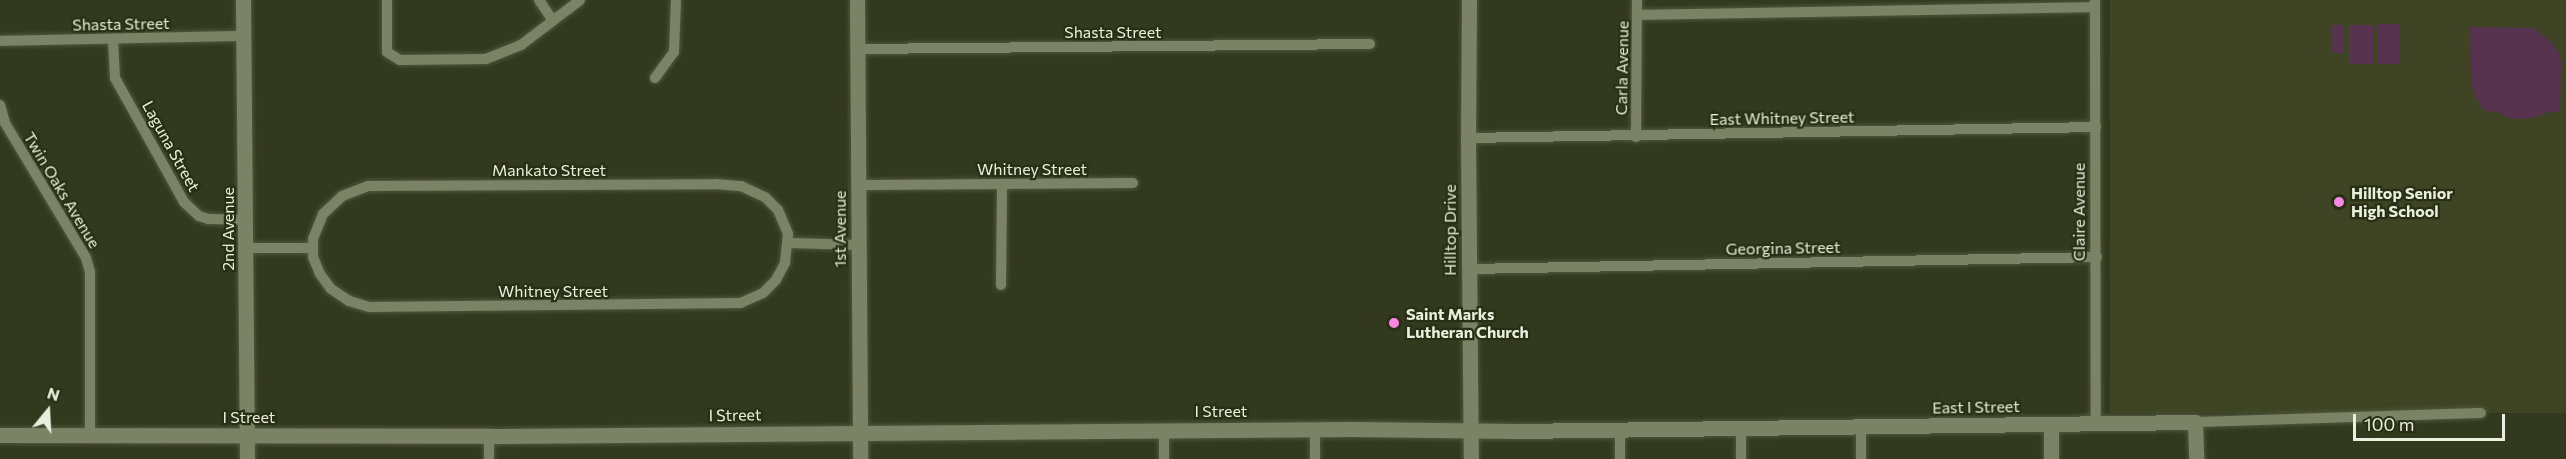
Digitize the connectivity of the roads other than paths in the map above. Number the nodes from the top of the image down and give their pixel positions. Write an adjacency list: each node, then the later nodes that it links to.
1 (243, 0): 12 (street, 2nd Avenue)
2 (387, 0): 11 (street)
3 (539, 0): 11 (street)
4 (580, 0): 11 (street)
5 (676, 0): 17 (street)
6 (857, 0): 16 (street, 1st Avenue)
7 (1469, 0): 21 (street, Hilltop Drive)
8 (1637, 0): 10 (street, Carla Avenue)
9 (2095, 4): 10 (street); 19 (street, Claire Avenue)
10 (1638, 15): 20 (street, Carla Avenue)
11 (553, 21)
12 (243, 36): 13 (street, Shasta Street); 25 (street, 2nd Avenue)
13 (113, 40): 14 (street, Shasta Street); 25 (street, Laguna Street)
14 (0, 41)
15 (1370, 44): 16 (street, Shasta Street)
16 (857, 49): 24 (street, 1st Avenue)
17 (655, 78)
18 (0, 105): 46 (street, Twin Oaks Avenue)
19 (2096, 127): 20 (street, East Whitney Street); 30 (street, Claire Avenue)
20 (1636, 136): 21 (street, East Whitney Street)
21 (1468, 138): 31 (street, Hilltop Drive)
22 (1133, 183): 23 (street, Whitney Street)
23 (1002, 184): 24 (street, Whitney Street); 32 (street)
24 (858, 185): 27 (street, 1st Avenue)
25 (247, 220): 28 (street, 2nd Avenue)
26 (788, 243): 27 (street); 29 (street, Whitney Street); 29 (street, Mankato Street)
27 (858, 245): 43 (street, 1st Avenue)
28 (246, 248): 29 (street); 45 (street, 2nd Avenue)
29 (311, 248)
30 (2097, 257): 31 (street, Georgina Street); 36 (street, Claire Avenue)
31 (1469, 269): 42 (street, Hilltop Drive)
32 (1001, 285)
33 (2481, 413): 34 (street, East I Street)
34 (2195, 422): 36 (street, East I Street); 58 (street)
35 (2051, 424): 36 (street, East I Street); 37 (street, East I Street); 57 (street)
36 (2096, 424)
37 (1861, 427): 39 (street, East I Street); 56 (street)
38 (1315, 429): 40 (street, I Street); 42 (street, I Street); 52 (street)
39 (1741, 429): 41 (street, East I Street); 55 (street)
40 (1164, 430): 43 (street, I Street); 51 (street)
41 (1620, 430): 42 (street, East I Street); 54 (street)
42 (1471, 431): 53 (street, Hilltop Drive)
43 (860, 432): 47 (street, I Street); 50 (street, 1st Avenue)
44 (0, 435): 46 (street, I Street)
45 (246, 435): 46 (street, I Street); 47 (street, I Street); 48 (street, 2nd Avenue)
46 (90, 436)
47 (489, 436): 49 (street)
48 (247, 459)
49 (489, 459)
50 (860, 459)
51 (1164, 459)
52 (1315, 459)
53 (1471, 459)
54 (1620, 459)
55 (1741, 459)
56 (1861, 459)
57 (2051, 459)
58 (2196, 459)

